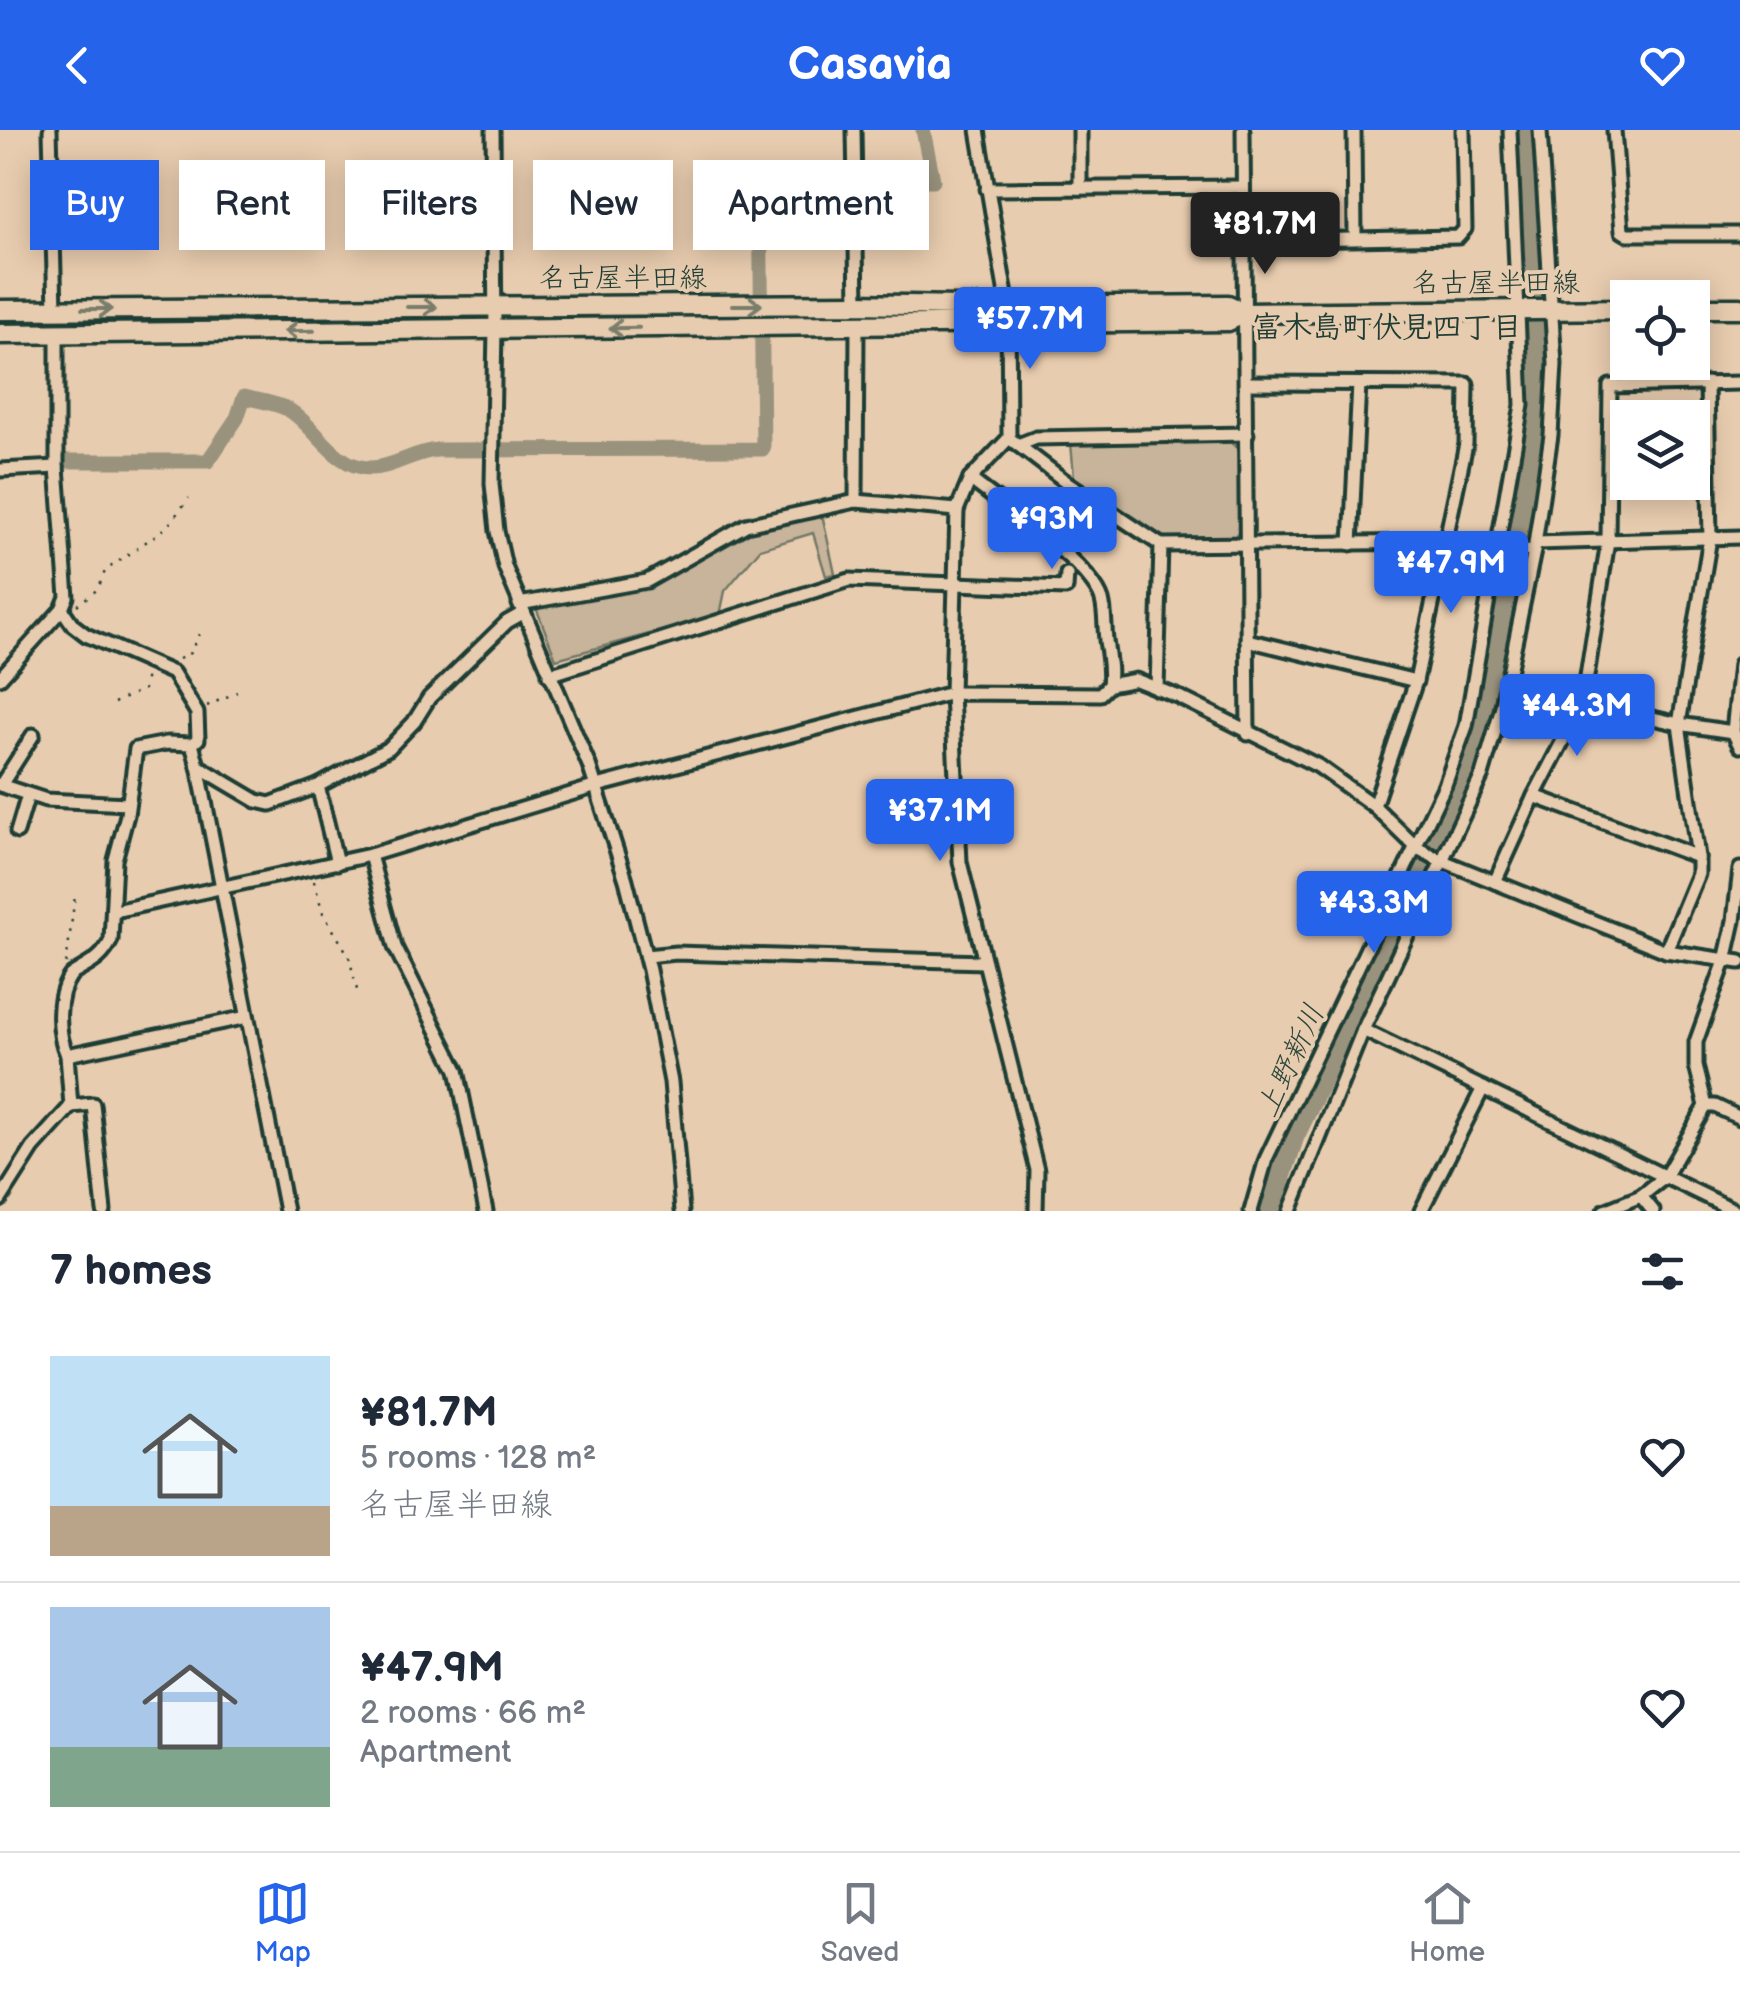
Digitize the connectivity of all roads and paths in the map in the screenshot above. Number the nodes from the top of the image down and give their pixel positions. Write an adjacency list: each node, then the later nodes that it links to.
1 (50, 130): 22 (street)
2 (493, 130): 19 (street)
3 (854, 130): 18 (street)
4 (978, 130): 14 (street)
5 (1080, 130): 13 (street)
6 (1243, 130): 12 (street)
7 (1354, 130): 16 (street)
8 (1464, 130): 16 (street)
9 (1510, 130): 25 (street)
10 (1540, 130): 26 (street)
11 (1614, 130): 15 (street)
12 (1243, 187): 13 (street); 17 (street)
13 (1080, 188): 14 (street)
14 (988, 189): 28 (street)
15 (1740, 234)
16 (1354, 238): 17 (street)
17 (1244, 241): 27 (street)
18 (858, 304): 19 (main road, 名古屋半田線, one-way to 18); 28 (main road, 名古屋半田線)
19 (493, 307): 22 (main road, 名古屋半田線, one-way to 19); 30 (street)
20 (1710, 308): 21 (main road)
21 (1740, 308)
22 (55, 309): 24 (main road, 名古屋半田線)
23 (1610, 309): 26 (main road, 名古屋半田線)
24 (0, 310)
25 (1521, 310): 26 (main road, 名古屋半田線); 27 (main road, 名古屋半田線); 52 (street)
26 (1550, 310): 53 (street)
27 (1245, 313): 28 (main road, 名古屋半田線); 34 (street)
28 (1009, 315): 29 (main road, 名古屋半田線); 38 (street)
29 (857, 326): 30 (main road, 名古屋半田線, one-way to 30); 43 (street)
30 (495, 329): 32 (main road, 名古屋半田線, one-way to 32); 56 (street)
31 (0, 334): 32 (main road, 名古屋半田線)
32 (57, 334): 39 (street)
33 (1740, 382): 35 (street)
34 (1247, 383): 36 (street); 37 (street)
35 (1707, 383): 46 (street); 47 (street)
36 (1359, 384): 48 (street); 50 (street)
37 (1247, 434): 38 (street); 49 (street)
38 (1013, 442): 41 (street); 51 (street)
39 (57, 467): 40 (street); 57 (street)
40 (0, 470)
41 (970, 479): 44 (street); 66 (street)
42 (190, 498): 57 (path)
43 (856, 501): 44 (street); 56 (street)
44 (957, 510): 55 (street)
45 (1740, 537): 46 (street)
46 (1710, 538): 47 (street); 73 (street)
47 (1608, 541): 53 (street); 71 (street)
48 (1446, 542): 50 (street); 52 (street); 65 (street)
49 (1248, 544): 50 (street); 51 (street); 59 (street)
50 (1351, 544)
51 (1161, 545): 67 (street)
52 (1499, 547): 53 (street); 88 (street)
53 (1531, 548): 91 (street)
54 (1067, 574): 55 (street)
55 (955, 583): 64 (street); 69 (street)
56 (521, 608): 64 (street); 81 (street)
57 (64, 612): 60 (street); 63 (street)
58 (199, 634): 62 (path)
59 (1247, 640): 65 (street); 75 (street)
60 (150, 661): 62 (street); 70 (path)
61 (1740, 664): 74 (street)
62 (167, 668): 72 (street)
63 (2, 672)
64 (550, 674): 82 (street)
65 (1416, 681): 86 (street)
66 (1109, 685): 67 (street); 69 (street)
67 (1157, 689): 75 (street)
68 (237, 692): 72 (path)
69 (952, 692): 82 (street); 102 (street)
70 (114, 702)
71 (1583, 702): 73 (street); 84 (street)
72 (197, 714): 77 (street)
73 (1679, 724): 74 (street); 90 (street)
74 (1733, 732): 78 (street)
75 (1248, 734): 86 (street)
76 (33, 736): 80 (street)
77 (192, 744): 79 (street); 85 (street)
78 (1740, 746)
79 (198, 766): 81 (street); 96 (street)
80 (1, 785): 83 (street)
81 (318, 786): 92 (street)
82 (596, 786): 89 (street); 100 (street)
83 (28, 795): 85 (street); 87 (street)
84 (1534, 796): 90 (street); 95 (street)
85 (128, 804): 98 (street)
86 (1374, 806): 88 (street)
87 (18, 832)
88 (1416, 846): 91 (street); 121 (street)
89 (370, 855): 92 (street); 118 (street)
90 (1698, 857): 99 (street)
91 (1441, 860): 95 (street); 107 (street)
92 (336, 863): 93 (street)
93 (311, 869): 96 (street); 105 (path)
94 (1740, 869): 101 (street)
95 (1495, 882): 99 (street)
96 (221, 887): 98 (street); 106 (street)
97 (75, 896): 104 (path)
98 (114, 911): 104 (street)
99 (1666, 951): 101 (street)
100 (646, 956): 102 (street); 119 (street)
101 (1724, 961): 103 (street); 111 (street)
102 (984, 962): 120 (street)
103 (1740, 962)
104 (71, 975): 108 (street)
105 (357, 990)
106 (247, 1017): 108 (street); 117 (street)
107 (1363, 1030): 109 (street); 122 (street)
108 (67, 1055): 110 (street)
109 (1482, 1088): 113 (street); 123 (street)
110 (71, 1106): 115 (street); 116 (street)
111 (1706, 1106): 112 (street); 113 (street)
112 (1740, 1118)
113 (1664, 1177): 114 (street); 126 (street)
114 (1642, 1196): 124 (street); 125 (street)
115 (0, 1200)
116 (104, 1211)
117 (286, 1211)
118 (486, 1211)
119 (682, 1211)
120 (1036, 1211)
121 (1251, 1211)
122 (1290, 1211)
123 (1421, 1211)
124 (1604, 1211)
125 (1652, 1211)
126 (1736, 1211)

